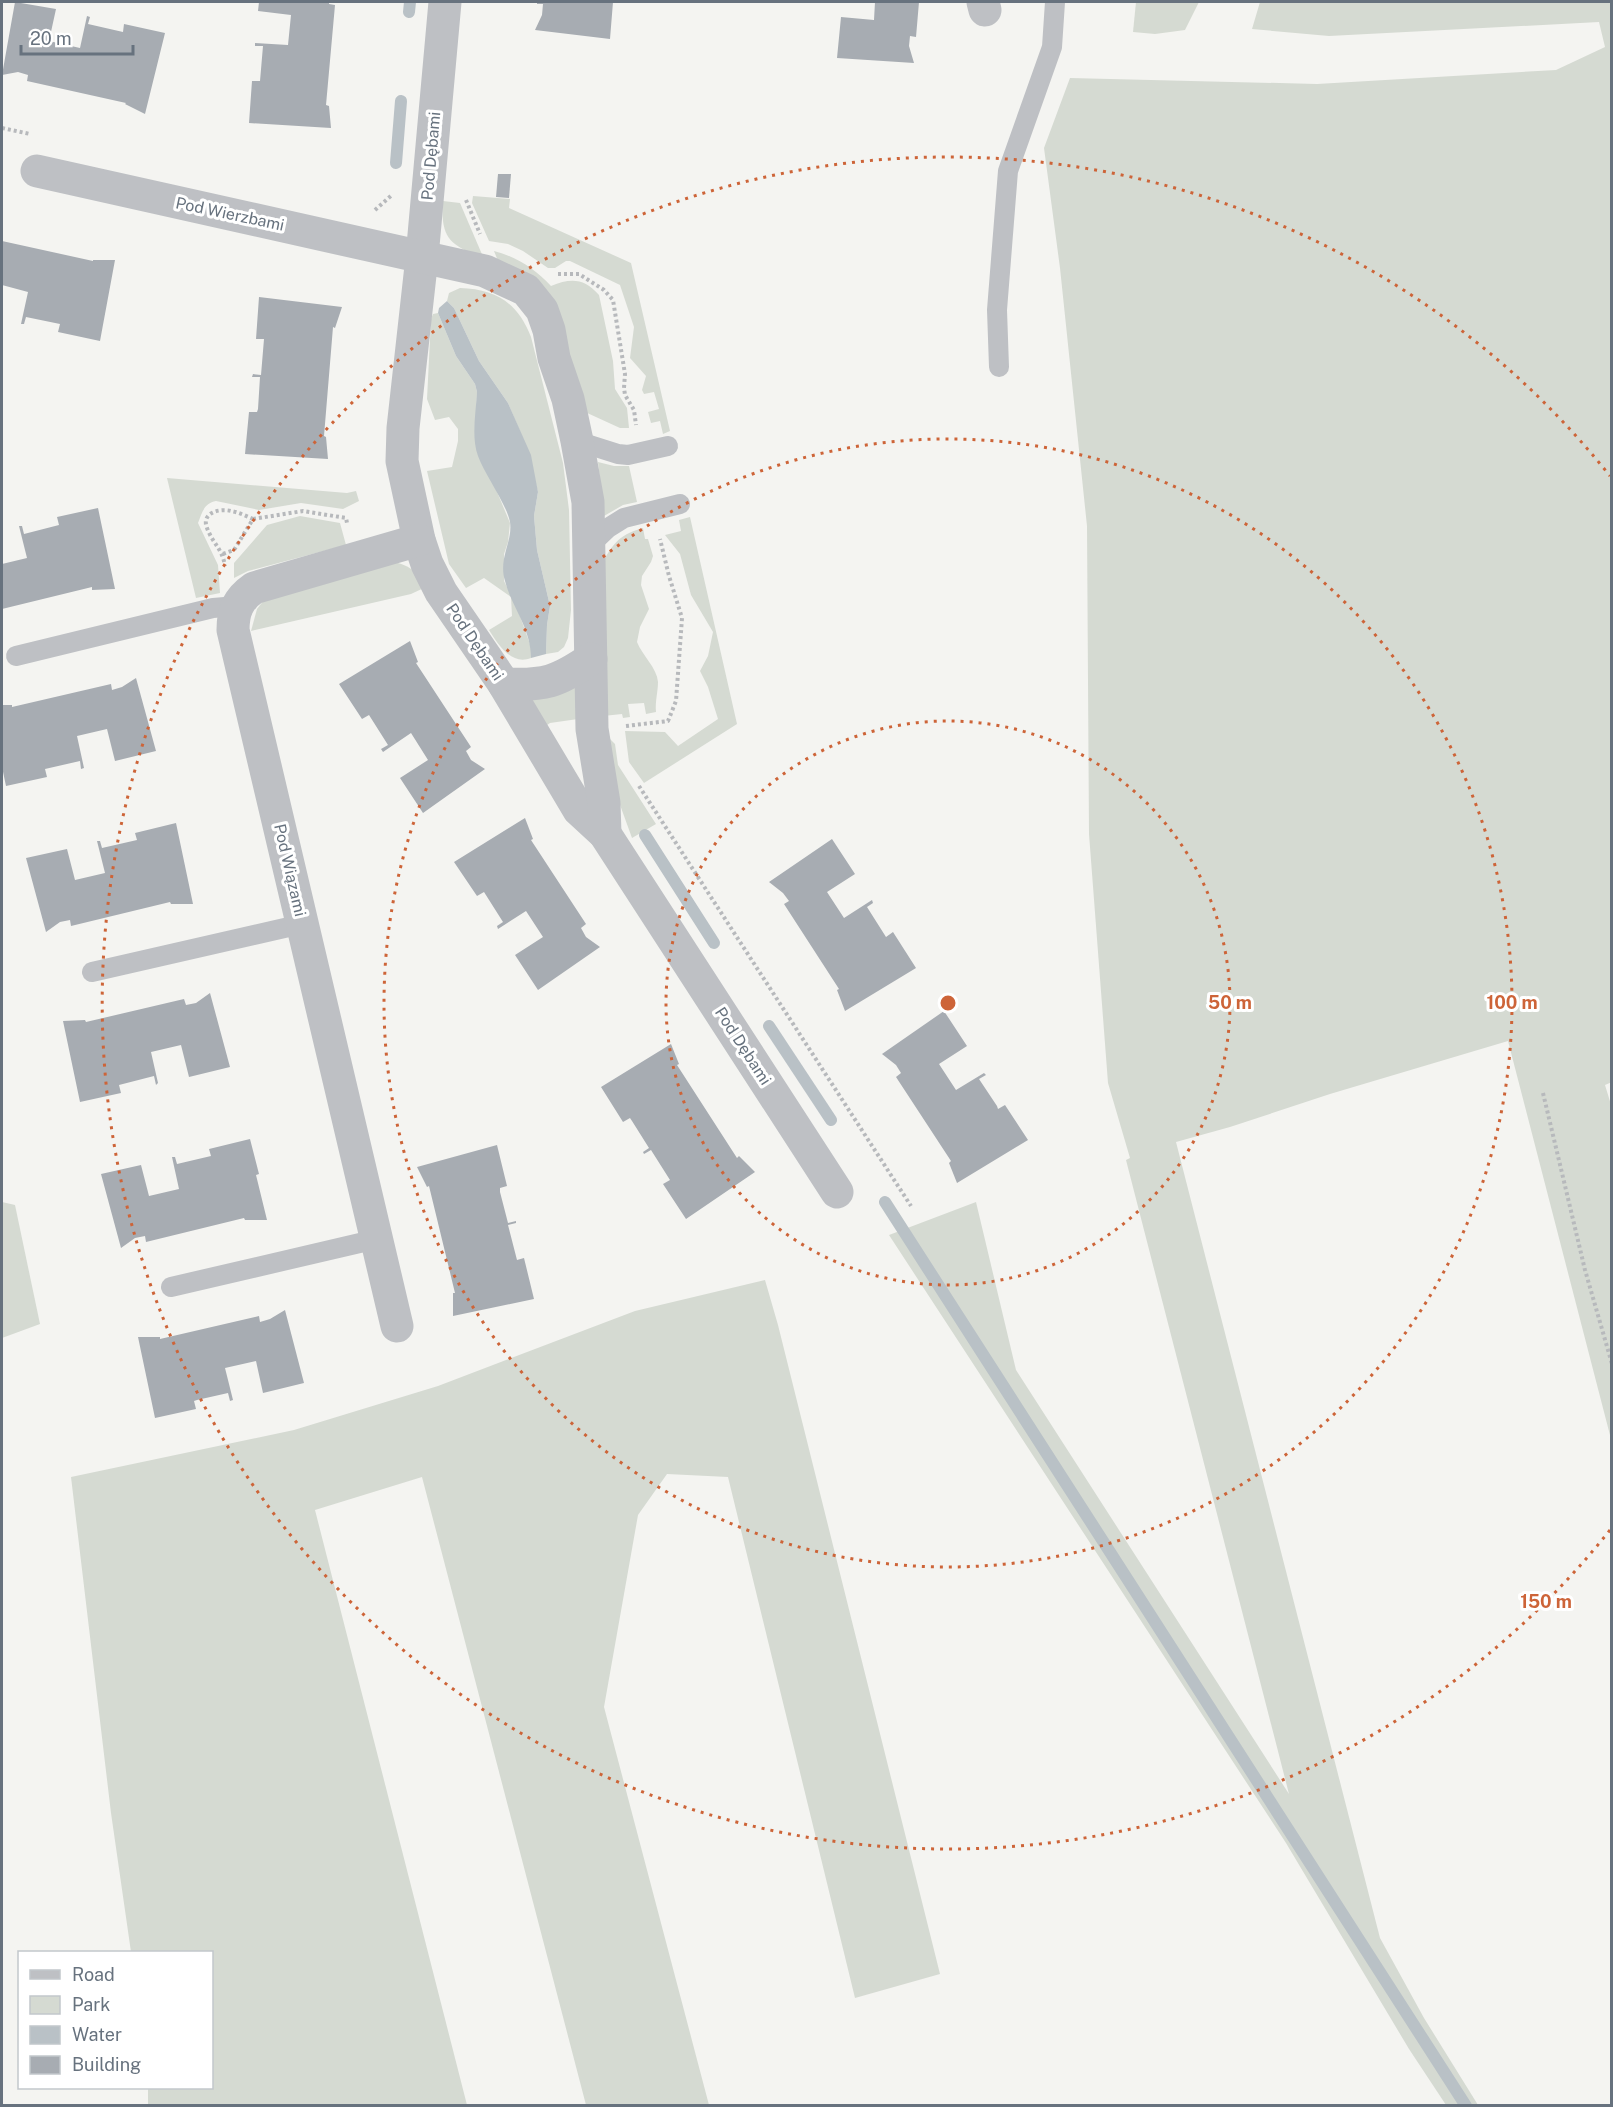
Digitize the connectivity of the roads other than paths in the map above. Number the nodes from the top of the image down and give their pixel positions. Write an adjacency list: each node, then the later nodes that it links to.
1 (445, 2): 4 (street, Pod Dębami)
2 (1055, 2): 5 (lane)
3 (37, 171): 4 (street, Pod Wierzbami)
4 (422, 257): 6 (street, Pod Wierzbami); 9 (street, Pod Dębami)
5 (999, 367)
6 (577, 441): 7 (lane); 10 (street, Pod Wierzbami)
7 (668, 446)
8 (680, 504): 10 (lane)
9 (419, 540): 11 (street); 14 (street, Pod Dębami)
10 (589, 546): 13 (street, Pod Wierzbami)
11 (237, 606): 12 (lane); 16 (street, Pod Wiązami)
12 (16, 656)
13 (591, 658): 14 (street); 15 (street, Pod Wierzbami)
14 (504, 684): 15 (street, Pod Dębami)
15 (605, 834): 18 (street, Pod Dębami)
16 (302, 924): 17 (lane); 19 (street, Pod Wiązami)
17 (92, 972)
18 (837, 1192)
19 (377, 1239): 20 (lane); 21 (street, Pod Wiązami)
20 (171, 1287)
21 (397, 1326)

